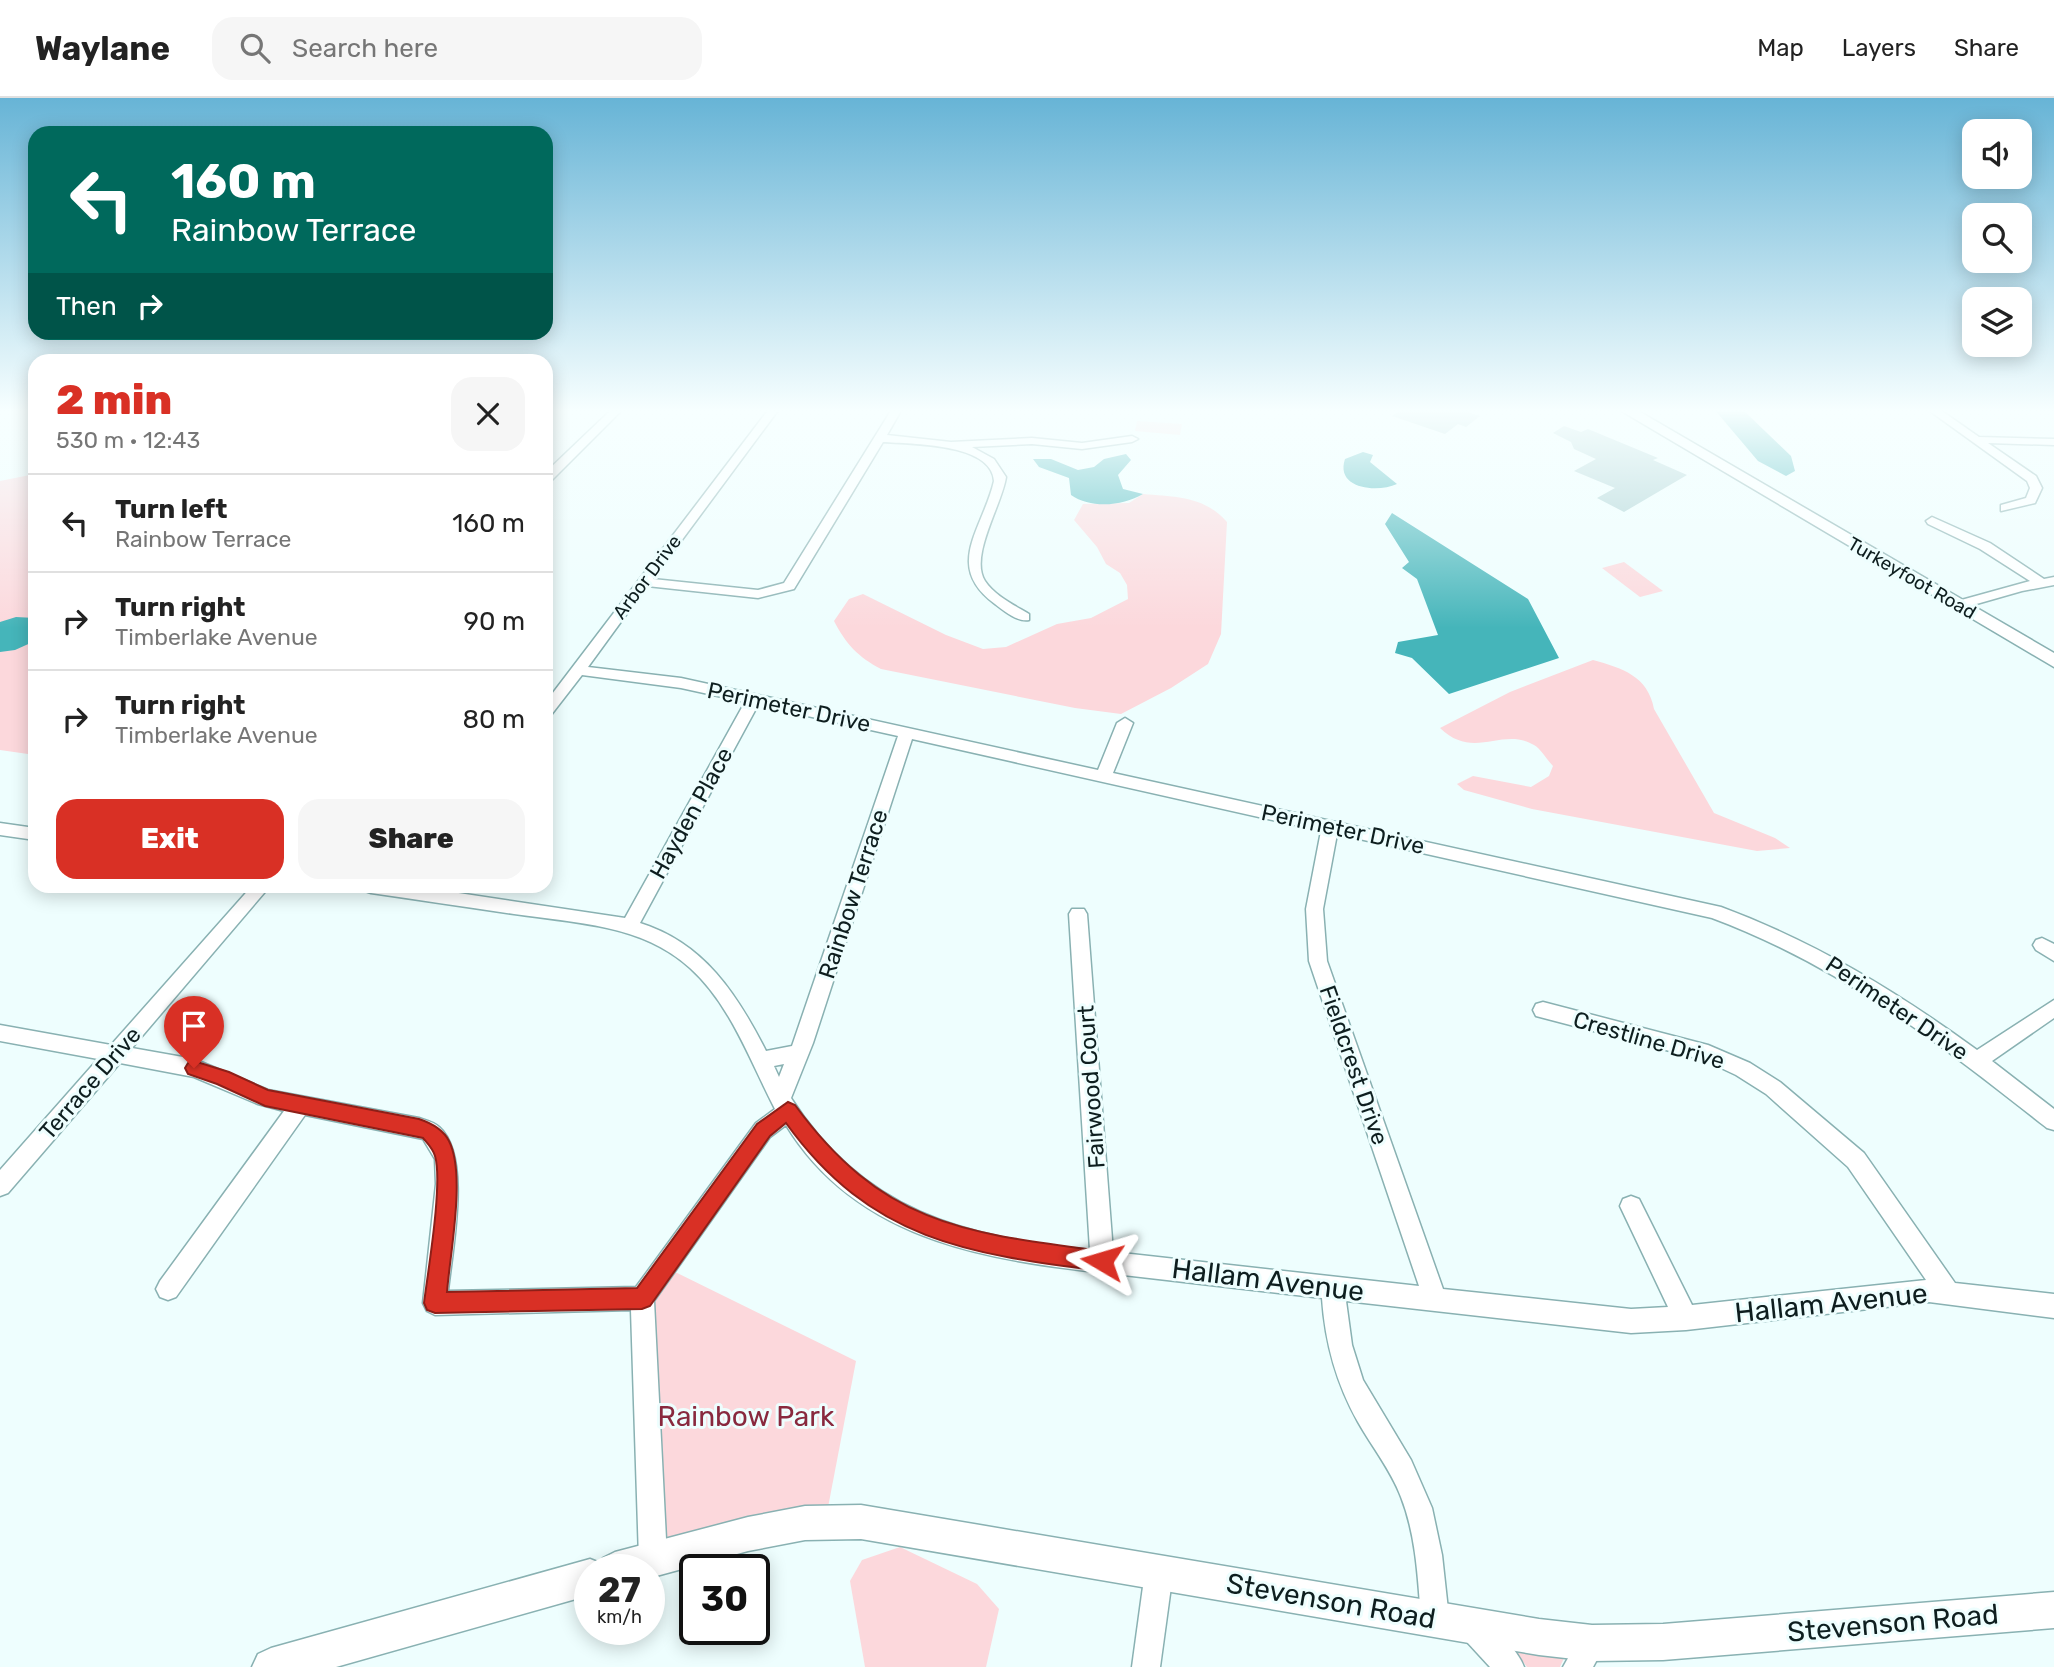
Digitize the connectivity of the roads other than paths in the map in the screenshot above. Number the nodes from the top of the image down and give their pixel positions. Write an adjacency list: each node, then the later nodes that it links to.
1 (719, 482): 8 (street, Arbor Drive)
2 (852, 482): 8 (street)
3 (1000, 482): 11 (street)
4 (1750, 482): 10 (main road, Turkeyfoot Road)
5 (2032, 482): 6 (street)
6 (2004, 508)
7 (1932, 522): 9 (street)
8 (644, 582): 13 (street, Arbor Drive)
9 (2048, 582): 10 (street)
10 (1959, 605): 12 (main road, Turkeyfoot Road)
11 (1024, 617)
12 (2054, 661)
13 (578, 670): 14 (street, Perimeter Drive); 15 (street, Arbor Drive)
14 (754, 699): 17 (street, Perimeter Drive); 25 (street, Hayden Place)
15 (553, 703)
16 (1125, 723): 18 (street)
17 (908, 733): 18 (street, Perimeter Drive); 30 (street, Rainbow Terrace)
18 (1104, 776): 19 (street, Perimeter Drive)
19 (1330, 827): 32 (street, Perimeter Drive); 43 (street, Fieldcrest Drive)
20 (0, 829): 21 (street)
21 (28, 833)
22 (256, 893): 29 (street, Terrace Drive)
23 (415, 893): 25 (street, Hallam Avenue)
24 (1078, 914): 38 (street, Fairwood Court)
25 (629, 927): 31 (street, Hallam Avenue)
26 (2054, 1008): 32 (street)
27 (1543, 1010): 41 (street, Crestline Drive)
28 (0, 1033): 29 (street)
29 (115, 1054): 34 (street); 36 (street, Terrace Drive)
30 (797, 1054): 31 (street); 33 (street, Rainbow Terrace)
31 (760, 1060): 33 (street, Hallam Avenue)
32 (1976, 1061): 35 (street, Perimeter Drive)
33 (785, 1105): 38 (street, Hallam Avenue); 42 (street)
34 (299, 1106): 40 (street); 42 (street)
35 (2054, 1121)
36 (0, 1186)
37 (1631, 1206): 45 (street)
38 (1102, 1261): 39 (street, Hallam Avenue)
39 (1333, 1287): 43 (street, Hallam Avenue); 51 (street)
40 (168, 1289)
41 (1947, 1291): 44 (street, Hallam Avenue); 45 (street, Hallam Avenue)
42 (642, 1298): 46 (street)
43 (1435, 1299): 45 (street, Hallam Avenue)
44 (2054, 1306)
45 (1686, 1318)
46 (653, 1554)
47 (665, 1556): 48 (main road, Stevenson Road)
48 (1159, 1572): 51 (main road, Stevenson Road); 54 (street)
49 (574, 1582): 53 (main road)
50 (2054, 1610): 52 (main road, Stevenson Road)
51 (1452, 1622): 52 (main road, Stevenson Road); 55 (street)
52 (1584, 1655)
53 (271, 1667)
54 (1146, 1667)
55 (1510, 1667)

